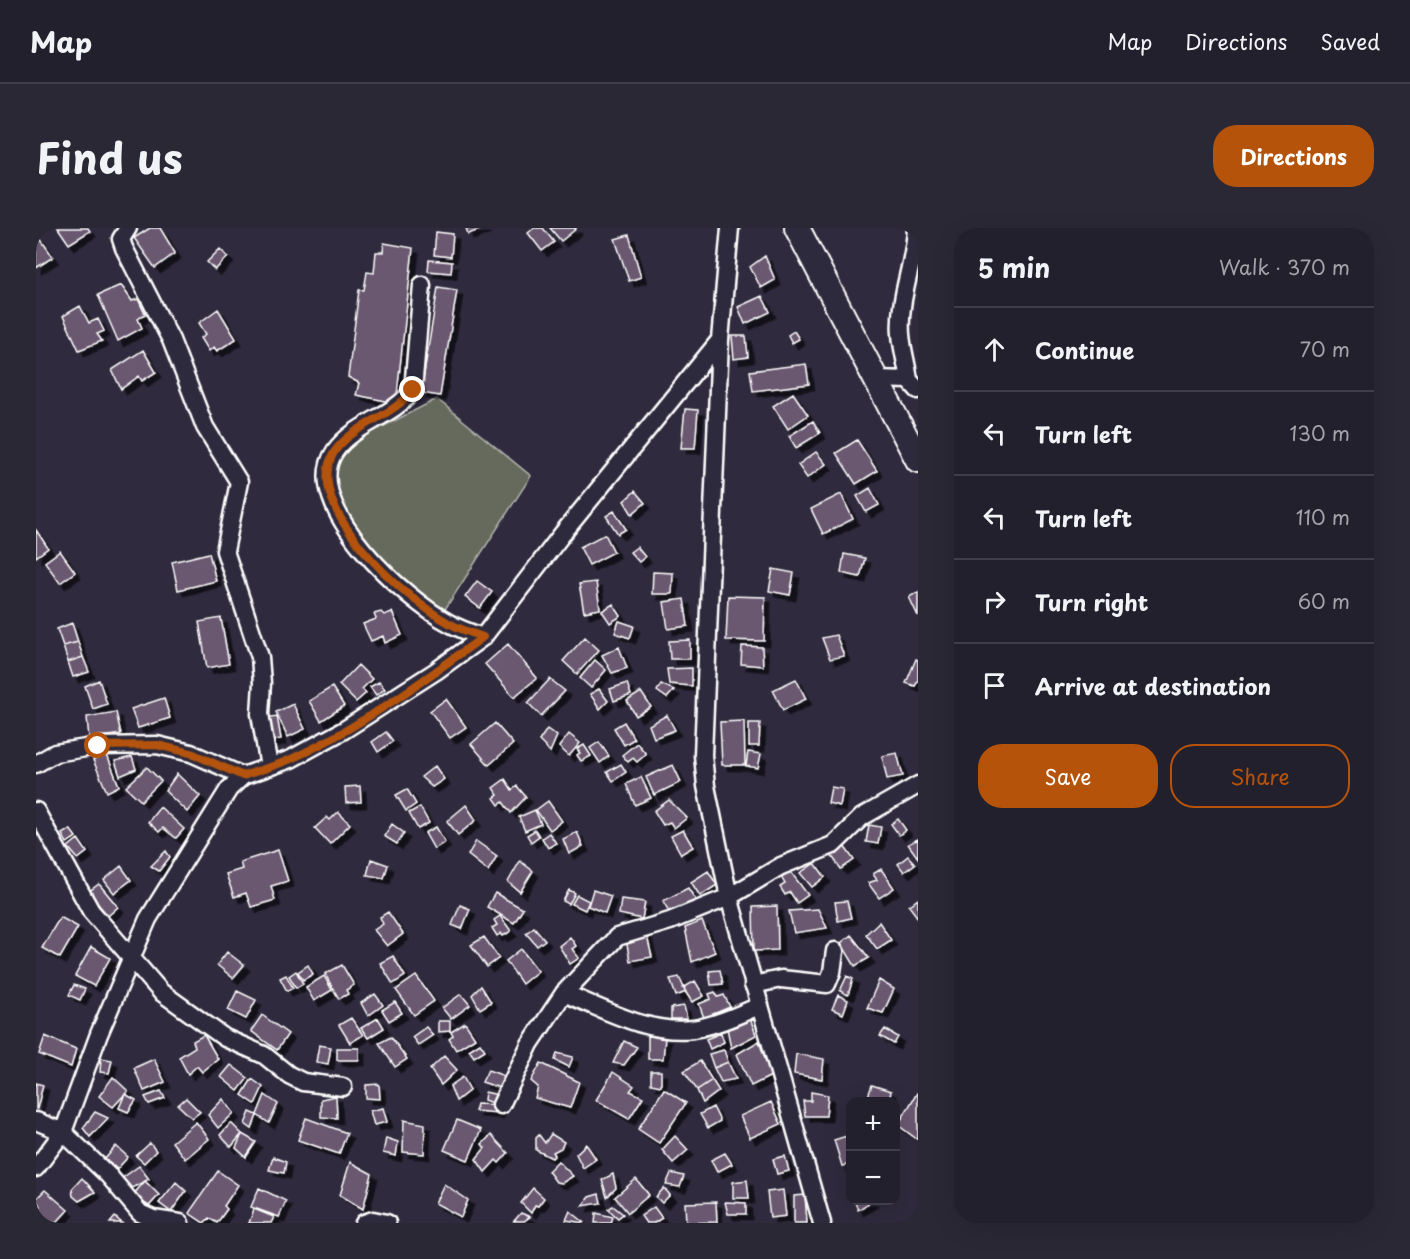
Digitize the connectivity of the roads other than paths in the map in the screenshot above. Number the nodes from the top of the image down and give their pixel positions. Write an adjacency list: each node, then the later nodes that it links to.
1 (128, 228): 12 (street)
2 (729, 228): 6 (street)
3 (796, 228): 7 (highway)
4 (916, 228): 8 (street)
5 (422, 285): 10 (street)
6 (720, 340): 10 (street); 16 (street)
7 (876, 379): 8 (street); 9 (highway)
8 (914, 385)
9 (918, 460)
10 (483, 637): 12 (street)
11 (36, 764): 13 (street)
12 (269, 767): 13 (street)
13 (243, 776): 18 (street)
14 (918, 785): 16 (street)
15 (36, 811): 18 (street)
16 (729, 897): 19 (street); 20 (street)
17 (835, 951): 19 (street)
18 (129, 958): 22 (street); 25 (street)
19 (753, 985): 21 (street)
20 (564, 993): 21 (street); 23 (street)
21 (759, 1006): 30 (street)
22 (343, 1087)
23 (501, 1105)
24 (36, 1121): 25 (street)
25 (63, 1132): 26 (street); 27 (street)
26 (36, 1168)
27 (180, 1223)
28 (364, 1223): 29 (street)
29 (387, 1223)
30 (822, 1223)

